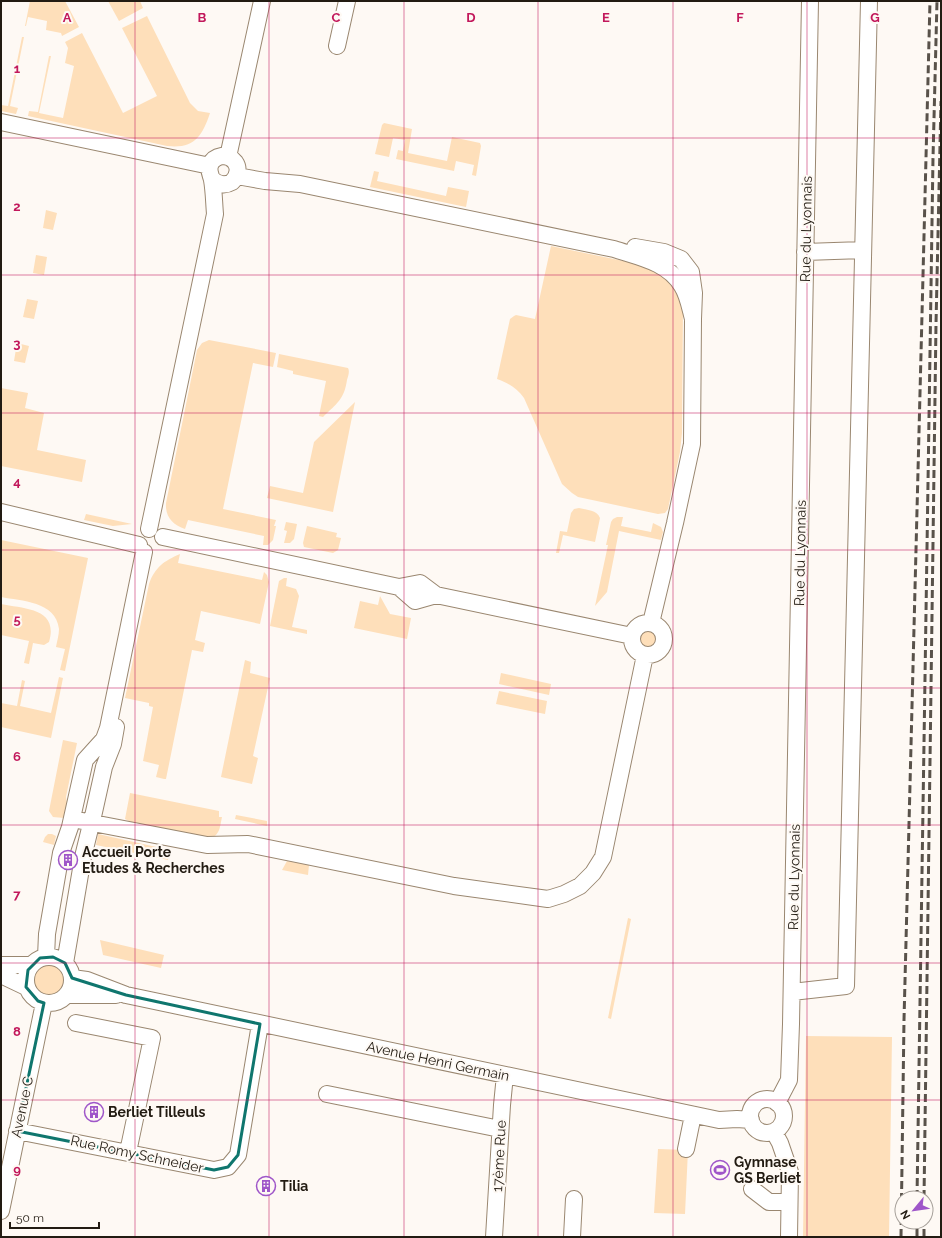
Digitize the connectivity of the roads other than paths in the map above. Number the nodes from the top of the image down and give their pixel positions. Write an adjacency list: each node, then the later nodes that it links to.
1 (262, 1): 7 (street)
2 (347, 1): 5 (street)
3 (810, 1): 9 (street, Rue du Lyonnais)
4 (869, 1): 8 (street)
5 (337, 46)
6 (1, 122): 7 (street)
7 (225, 171): 11 (street); 13 (street)
8 (863, 250): 9 (street); 24 (street)
9 (805, 252): 24 (street, Rue du Lyonnais)
10 (1, 512): 12 (street)
11 (156, 532): 12 (street); 12 (street); 14 (street)
12 (145, 550): 16 (street); 17 (street)
13 (651, 623): 14 (street); 15 (street)
14 (632, 636): 15 (street)
15 (645, 655): 17 (street)
16 (72, 820): 17 (street); 18 (street)
17 (91, 823): 21 (street)
18 (46, 957): 20 (street); 21 (street, Avenue Henri Germain)
19 (1, 965): 20 (street)
20 (31, 965): 23 (street)
21 (69, 970): 25 (street); 26 (street, Avenue Henri Germain)
22 (1, 975): 23 (street)
23 (26, 987): 27 (street)
24 (792, 992): 32 (street, Rue du Lyonnais)
25 (67, 995): 26 (street, Avenue Henri Germain); 27 (street, Avenue Henri Germain)
26 (126, 995): 29 (street, Avenue Henri Germain)
27 (44, 1003): 36 (street, Avenue C)
28 (76, 1023): 39 (street)
29 (260, 1024): 30 (street, Avenue Henri Germain); 39 (street, Rue Romy Schneider)
30 (505, 1075): 33 (street, Avenue Henri Germain); 35 (street, 17ème Rue)
31 (327, 1094): 35 (street)
32 (777, 1102): 34 (street); 37 (street)
33 (693, 1115): 34 (street, Avenue Henri Germain); 38 (street)
34 (751, 1120): 37 (street)
35 (500, 1129): 44 (street, 17ème Rue)
36 (18, 1131): 39 (street, Rue Romy Schneider); 43 (street, Avenue C)
37 (774, 1132): 42 (street)
38 (686, 1149)
39 (128, 1152)
40 (752, 1189): 42 (street)
41 (574, 1199): 45 (street)
42 (789, 1202): 46 (street)
43 (1, 1211)
44 (494, 1237)
45 (572, 1237)
46 (789, 1237)

